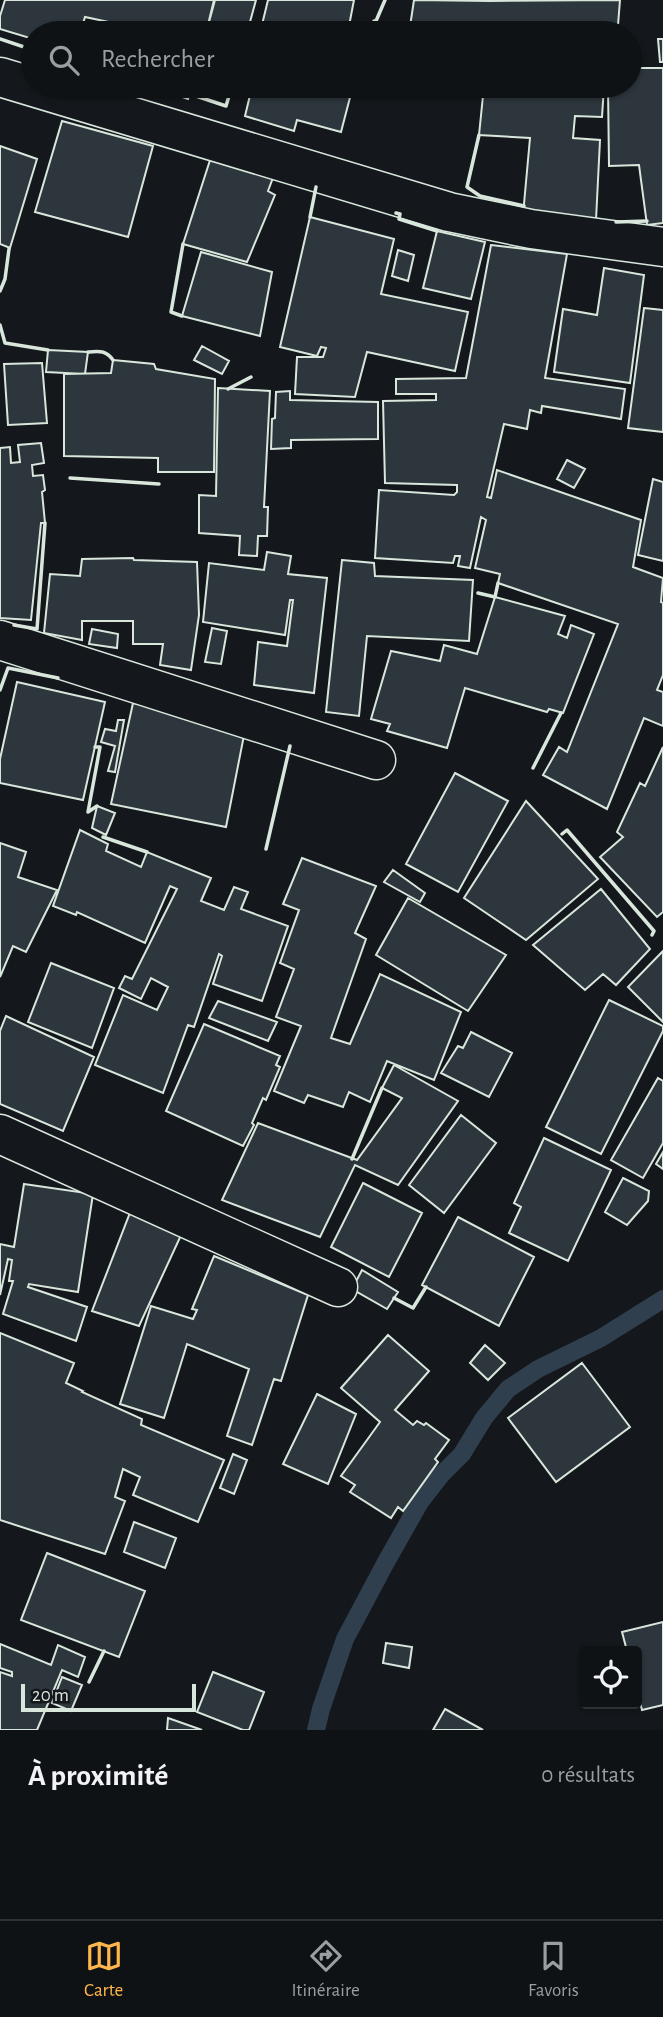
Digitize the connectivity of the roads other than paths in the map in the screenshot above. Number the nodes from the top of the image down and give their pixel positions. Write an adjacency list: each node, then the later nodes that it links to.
1 (0, 77): 2 (street)
2 (21, 83)
3 (70, 98): 4 (street)
4 (663, 247)
5 (0, 640): 6 (street)
6 (376, 760)
7 (0, 1134): 8 (street)
8 (338, 1287)

